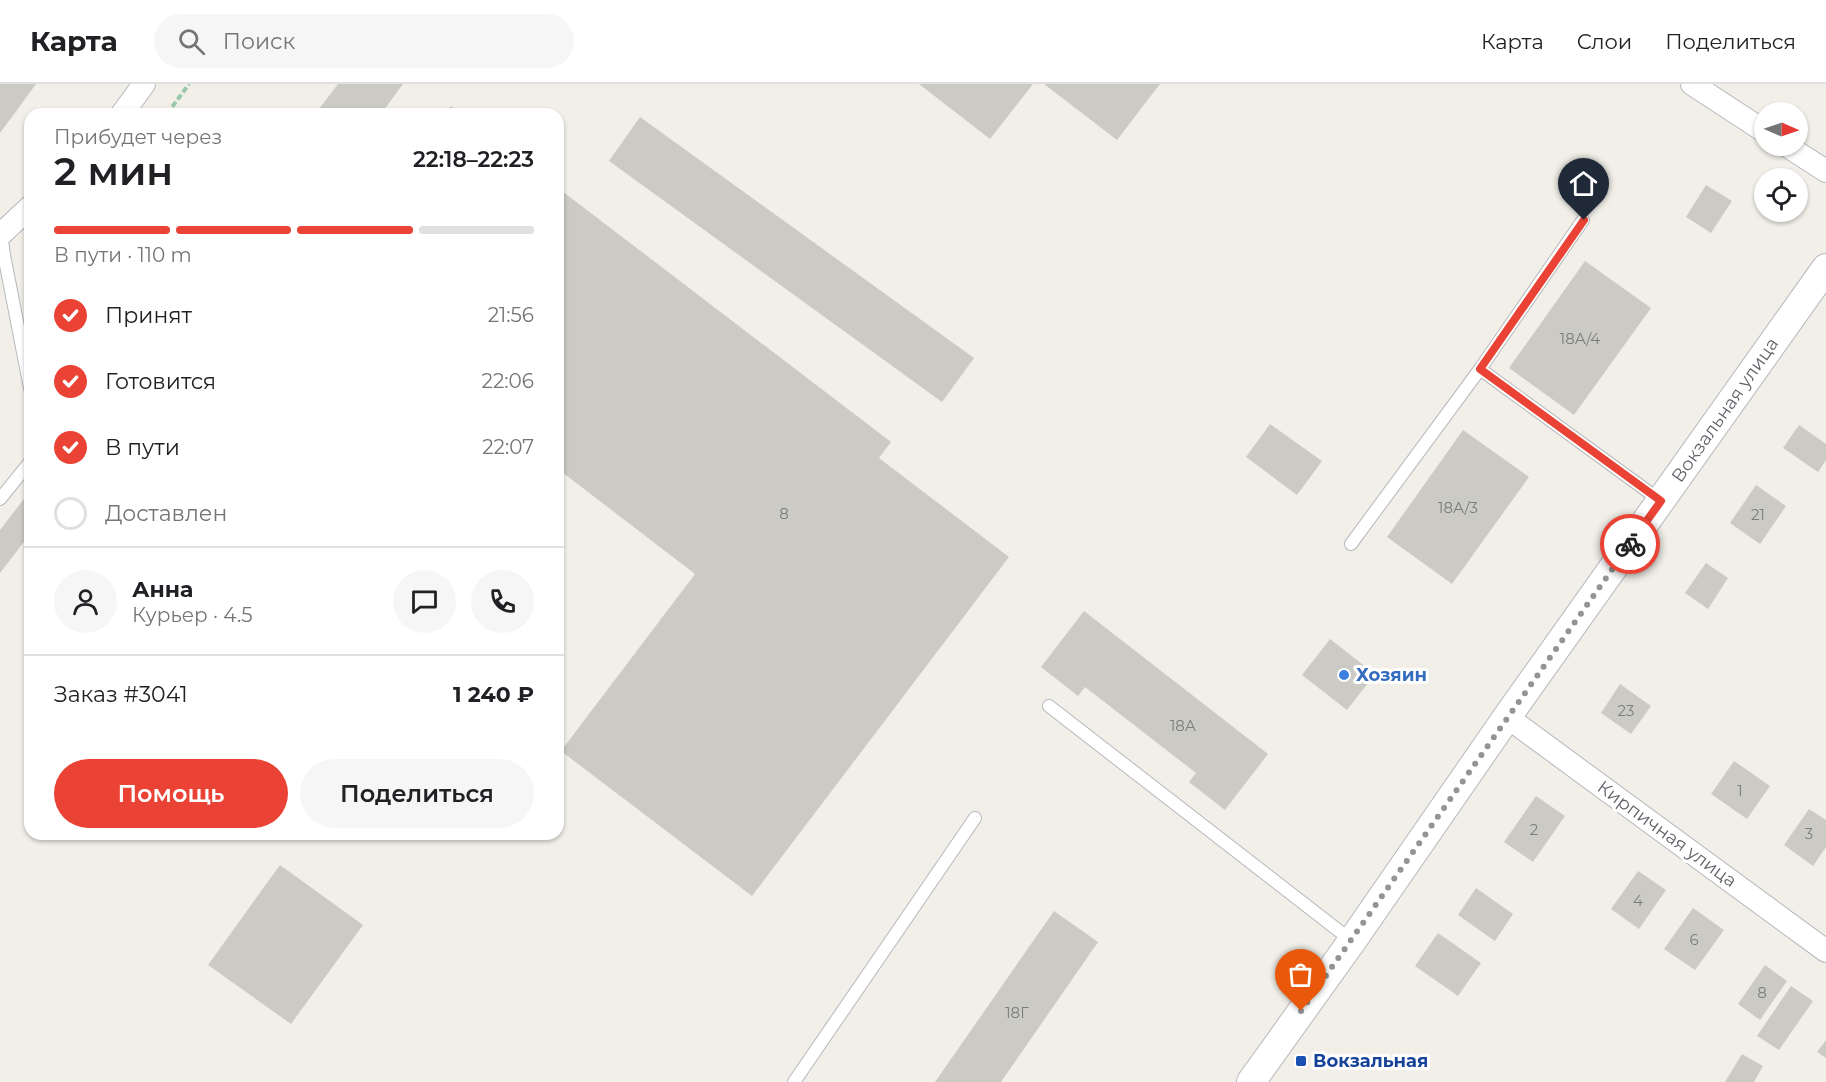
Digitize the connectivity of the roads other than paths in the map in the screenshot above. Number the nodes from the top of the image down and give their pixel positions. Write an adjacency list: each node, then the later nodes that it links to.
1 (144, 84): 3 (street)
2 (1692, 84): 4 (street)
3 (126, 108)
4 (1754, 124)
5 (1803, 156): 6 (street)
6 (1826, 171)
7 (24, 212): 9 (street)
8 (1584, 220): 12 (lane)
9 (1, 233): 11 (lane)
10 (1826, 268): 15 (street, Вокзальная улица)
11 (24, 357)
12 (1480, 369): 15 (lane); 16 (lane)
13 (24, 469): 14 (lane)
14 (0, 499)
15 (1661, 501): 18 (street, Вокзальная улица)
16 (1351, 544)
17 (1049, 706): 20 (lane)
18 (1507, 717): 20 (street, Вокзальная улица); 21 (street, Кирпичная улица)
19 (975, 818): 22 (lane)
20 (1352, 940): 23 (street, Вокзальная улица)
21 (1826, 951)
22 (794, 1082)
23 (1251, 1082)

